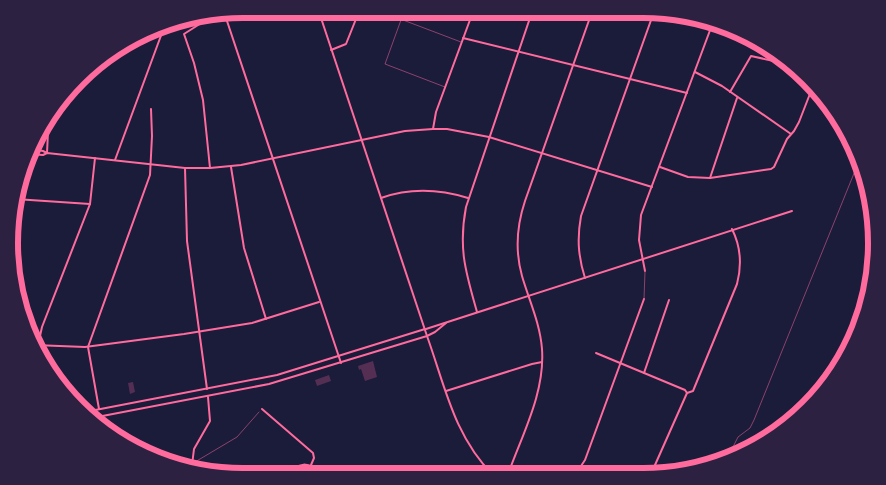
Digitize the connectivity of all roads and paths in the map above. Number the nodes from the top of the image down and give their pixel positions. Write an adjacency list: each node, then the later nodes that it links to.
1 (226, 18): 36 (street)
2 (321, 18): 14 (street)
3 (356, 18): 14 (street)
4 (471, 18): 12 (street)
5 (530, 18): 15 (street)
6 (590, 18): 17 (street)
7 (652, 18): 19 (street)
8 (401, 20): 13 (lane); 20 (lane)
9 (205, 21): 42 (street)
10 (711, 28): 18 (street)
11 (162, 32): 37 (street)
12 (463, 38): 13 (street); 15 (street)
13 (461, 42): 20 (street)
14 (331, 50): 30 (street)
15 (519, 52): 17 (street); 29 (street)
16 (777, 62): 21 (street)
17 (572, 65): 19 (street); 33 (street)
18 (695, 72): 21 (street); 23 (street)
19 (630, 79): 23 (street); 44 (street)
20 (445, 87): 26 (street)
21 (730, 92): 24 (street)
22 (811, 92): 28 (street)
23 (687, 93): 40 (street)
24 (738, 97): 28 (street); 45 (street)
25 (151, 109): 38 (street)
26 (433, 129): 29 (street); 30 (street)
27 (48, 130): 32 (street)
28 (791, 134): 45 (street)
29 (489, 137): 33 (street); 48 (street)
30 (361, 140): 36 (street); 47 (street)
31 (38, 150): 32 (street)
32 (47, 153): 34 (street); 35 (street)
33 (542, 153): 44 (street); 56 (street)
34 (36, 154)
35 (94, 158): 37 (street); 50 (street)
36 (272, 158): 39 (street); 59 (street)
37 (115, 160): 38 (street)
38 (151, 164): 41 (street); 68 (street)
39 (231, 166): 42 (street); 61 (street)
40 (659, 167): 45 (street); 46 (street)
41 (184, 168): 42 (street); 64 (street)
42 (210, 168)
43 (856, 168): 83 (path)
44 (597, 170): 46 (street); 55 (street)
45 (710, 178)
46 (652, 187): 53 (street)
47 (381, 198): 48 (street); 63 (street)
48 (468, 198): 60 (street)
49 (22, 200): 50 (street)
50 (90, 204): 66 (street)
51 (792, 211): 52 (street)
52 (732, 229): 53 (street); 77 (street)
53 (642, 259): 54 (street); 55 (street)
54 (645, 271): 57 (lane)
55 (585, 278): 56 (street)
56 (529, 295): 60 (street); 71 (street)
57 (644, 299): 73 (street)
58 (670, 300): 74 (street)
59 (320, 302): 61 (street); 70 (street)
60 (477, 312): 62 (street)
61 (266, 319): 64 (street)
62 (448, 321): 63 (street); 65 (street)
63 (425, 329): 65 (street); 70 (street)
64 (199, 332): 68 (street); 75 (street)
65 (427, 336): 72 (street); 76 (street)
66 (40, 341)
67 (43, 345): 68 (street)
68 (88, 347): 80 (street)
69 (596, 353): 73 (street)
70 (338, 357): 72 (street); 75 (street)
71 (542, 362): 76 (street); 91 (street)
72 (341, 363): 78 (street)
73 (620, 364): 74 (street); 92 (street)
74 (644, 373): 77 (street)
75 (207, 389): 80 (street)
76 (446, 391): 90 (street)
77 (687, 393): 87 (street)
78 (208, 397): 82 (street); 84 (street)
79 (262, 409): 85 (path); 86 (street)
80 (99, 410): 81 (street)
81 (93, 411)
82 (100, 417)
83 (732, 449)
84 (192, 462)
85 (195, 462)
86 (312, 466): 88 (street); 89 (street)
87 (654, 467)
88 (294, 468)
89 (315, 468)
90 (487, 468)
91 (510, 468)
92 (580, 468)

